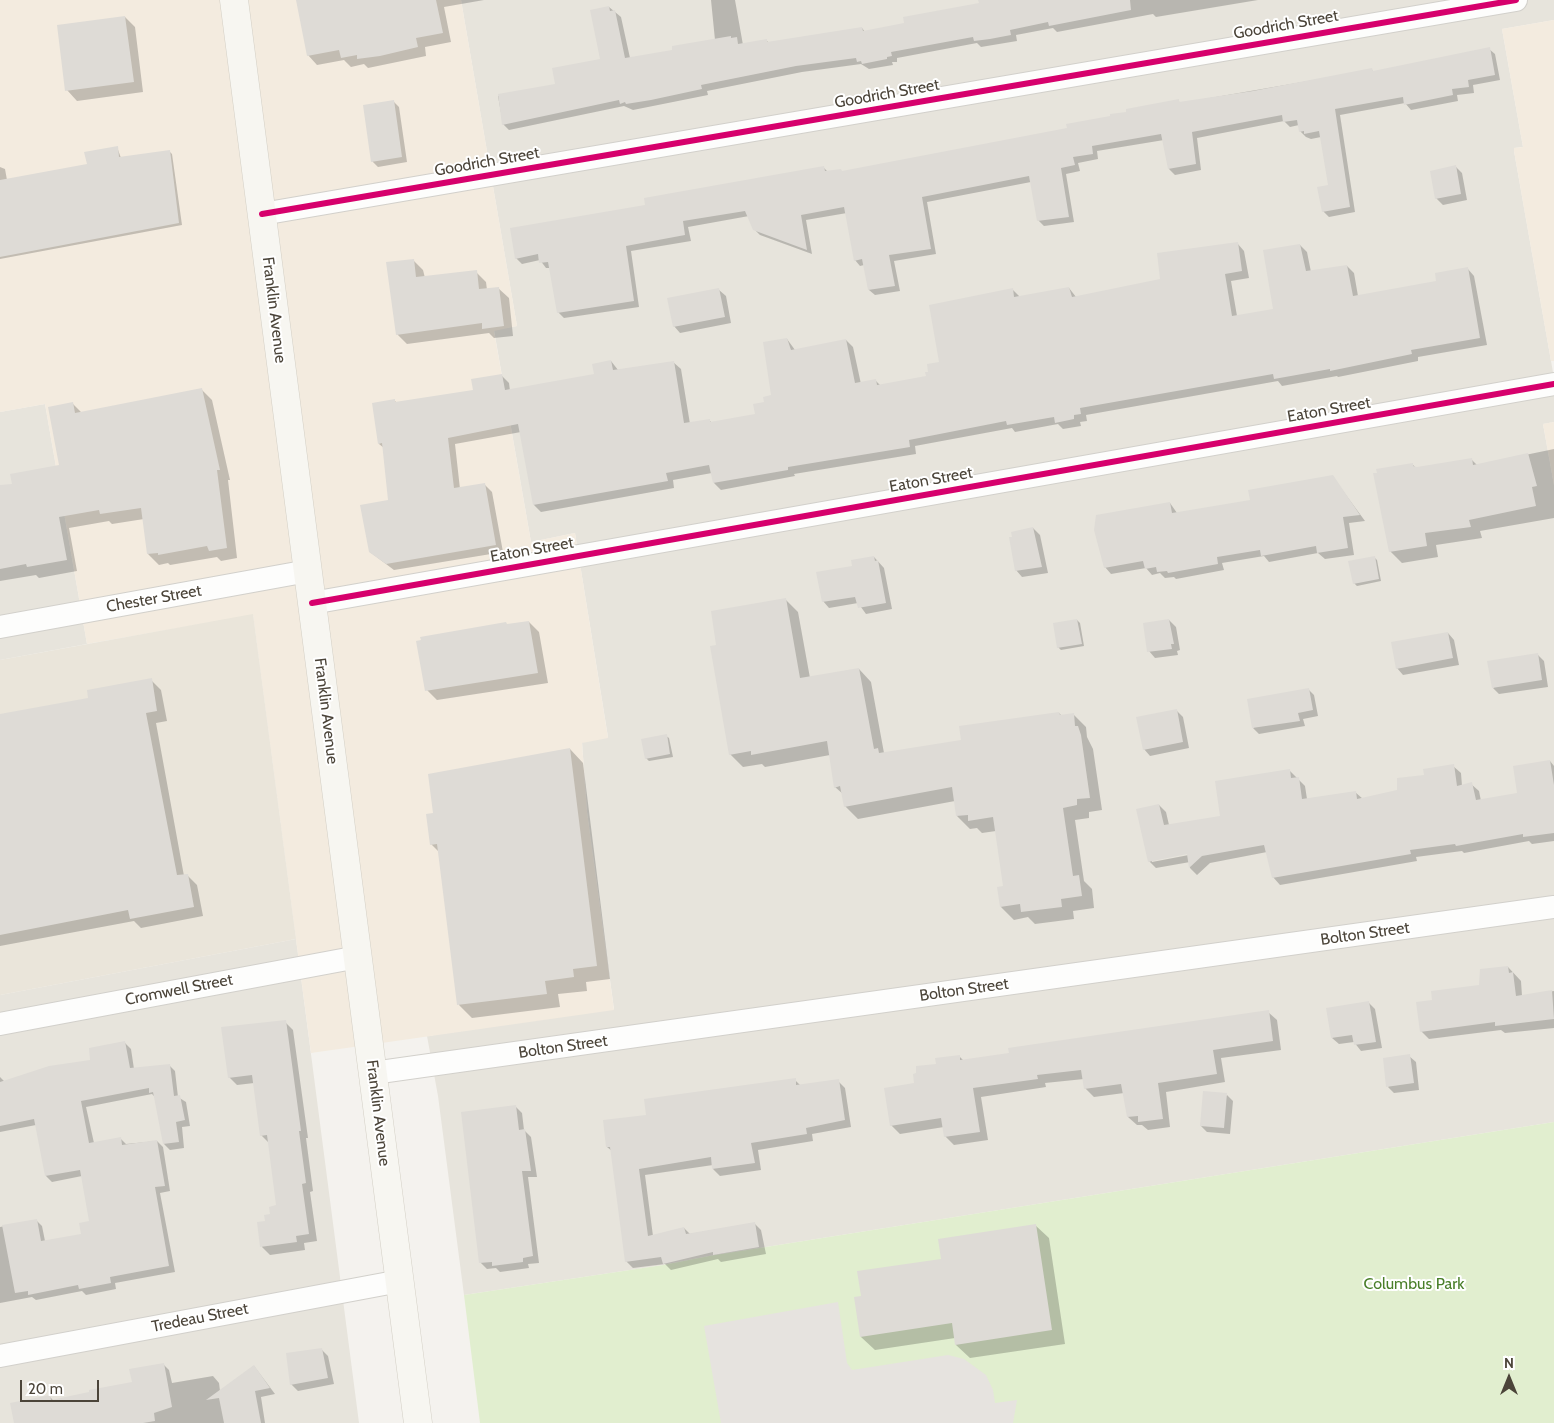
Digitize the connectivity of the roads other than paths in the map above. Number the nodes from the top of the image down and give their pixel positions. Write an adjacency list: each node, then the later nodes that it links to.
1 (234, 0): 3 (main road, Franklin Avenue)
2 (1516, 0): 3 (street, Goodrich Street)
3 (262, 214): 5 (main road, Franklin Avenue)
4 (1554, 384): 6 (street, Eaton Street)
5 (308, 571): 6 (main road, Franklin Avenue); 7 (street, Chester Street)
6 (312, 603): 9 (main road, Franklin Avenue)
7 (0, 627)
8 (1554, 907): 11 (street, Bolton Street)
9 (358, 957): 10 (street, Cromwell Street); 11 (main road, Franklin Avenue)
10 (0, 1024)
11 (373, 1073): 12 (main road, Franklin Avenue)
12 (400, 1281): 13 (street, Tredeau Street); 14 (main road, Franklin Avenue)
13 (0, 1356)
14 (418, 1423)

